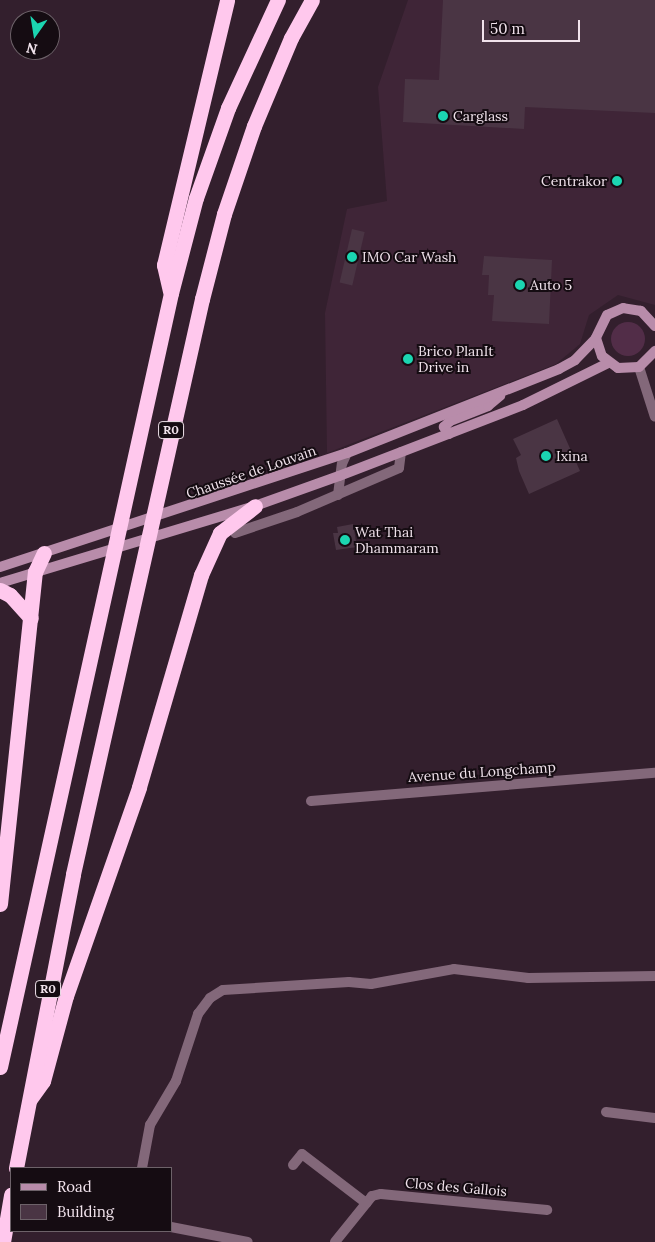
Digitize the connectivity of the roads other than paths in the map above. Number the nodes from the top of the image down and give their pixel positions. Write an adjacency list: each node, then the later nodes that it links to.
1 (227, 0): 4 (highway)
2 (278, 0): 4 (highway, R0)
3 (312, 0): 30 (highway, R0)
4 (170, 293): 29 (highway, R0)
5 (655, 326): 6 (main road, Chaussée de Louvain)
6 (596, 338): 8 (main road); 10 (main road, Chaussée de Louvain)
7 (655, 351): 9 (main road)
8 (608, 364): 9 (main road); 12 (main road, Chaussée de Louvain)
9 (639, 367): 11 (street)
10 (506, 391): 12 (main road, Chaussée de Louvain); 14 (main road, Chaussée de Louvain)
11 (655, 417)
12 (449, 434): 13 (main road, Chaussée de Louvain)
13 (401, 452): 15 (main road, Chaussée de Louvain); 16 (street)
14 (347, 453): 15 (street); 19 (main road, Chaussée de Louvain)
15 (340, 476): 16 (street); 17 (main road, Chaussée de Louvain)
16 (338, 495): 18 (street)
17 (255, 506): 21 (main road, Chaussée de Louvain); 30 (highway)
18 (235, 533)
19 (50, 551): 20 (main road, Chaussée de Louvain); 21 (highway)
20 (0, 567)
21 (35, 572): 22 (main road, Chaussée de Louvain); 24 (highway)
22 (0, 583)
23 (0, 590): 24 (highway)
24 (31, 618): 27 (highway)
25 (655, 773): 26 (street, Avenue du Longchamp)
26 (312, 801)
27 (0, 904)
28 (655, 976): 35 (street)
29 (0, 1067)
30 (26, 1104): 34 (highway, R0)
31 (606, 1112): 32 (street)
32 (655, 1118)
33 (293, 1166): 37 (street)
34 (16, 1167)
35 (142, 1167)
36 (10, 1201): 40 (highway)
37 (366, 1203): 38 (street, Clos des Gallois); 42 (street)
38 (547, 1210)
39 (172, 1227): 41 (street)
40 (3, 1242)
41 (248, 1242)
42 (335, 1242)

